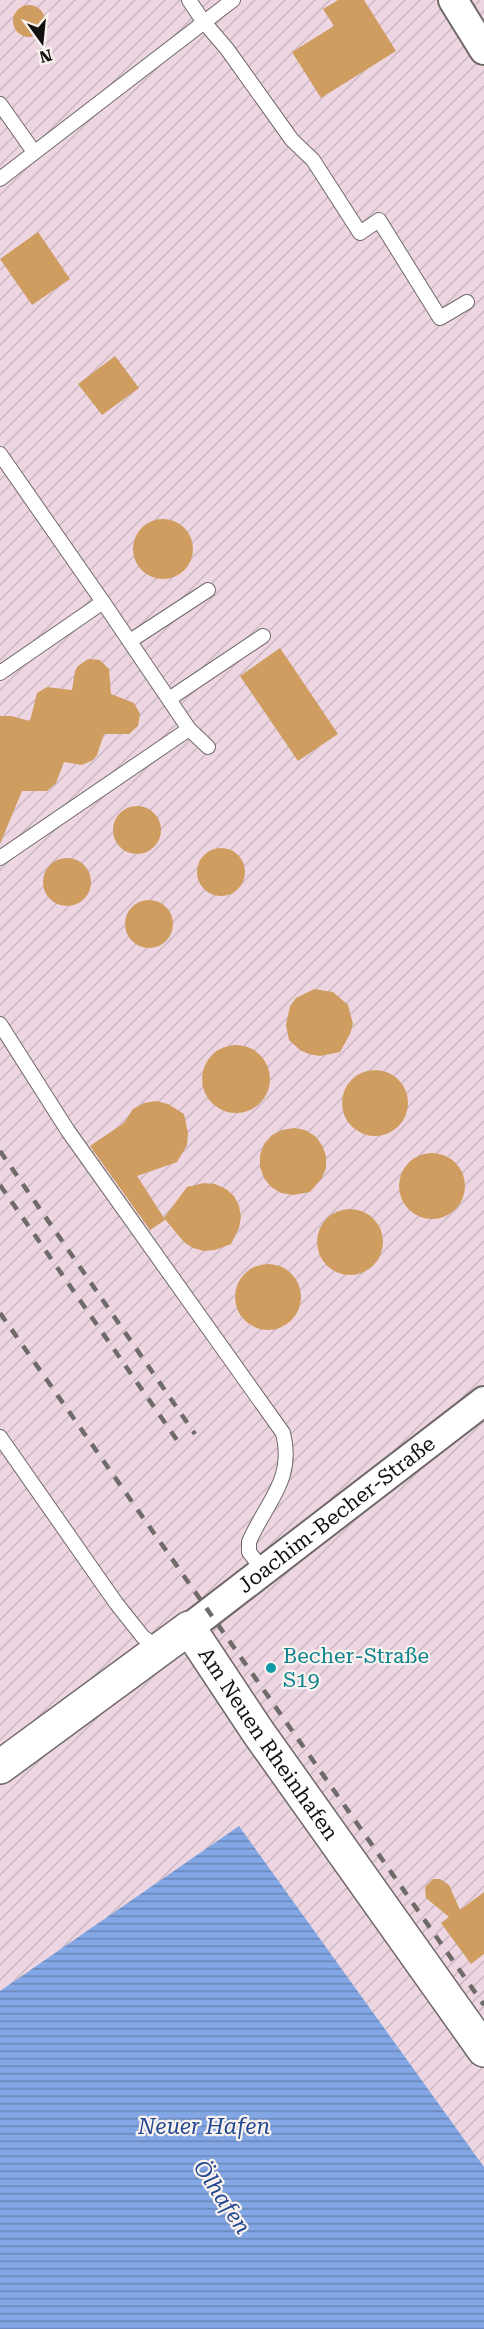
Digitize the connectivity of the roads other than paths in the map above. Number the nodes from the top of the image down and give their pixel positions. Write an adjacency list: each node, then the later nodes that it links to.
1 (189, 0): 4 (lane)
2 (232, 0): 4 (lane)
3 (453, 0): 5 (street)
4 (203, 21): 7 (lane); 9 (lane)
5 (484, 50)
6 (0, 104): 7 (lane)
7 (34, 152): 8 (lane)
8 (0, 179)
9 (467, 302)
10 (0, 454): 12 (lane)
11 (208, 590): 14 (lane)
12 (103, 602): 14 (lane); 15 (lane)
13 (263, 636): 16 (lane)
14 (130, 641): 16 (lane)
15 (0, 673)
16 (169, 699): 17 (lane)
17 (189, 729): 18 (lane); 19 (lane)
18 (208, 747)
19 (0, 858)
20 (0, 1023): 23 (lane)
21 (484, 1401): 23 (street, Joachim-Becher-Straße)
22 (0, 1437): 25 (lane)
23 (264, 1571): 24 (street, Joachim-Becher-Straße)
24 (189, 1628): 25 (street, Am Neuen Rheinhafen); 27 (street, Am Neuen Rheinhafen)
25 (160, 1649): 26 (street, Am Neuen Rheinhafen)
26 (0, 1767)
27 (484, 2050)

